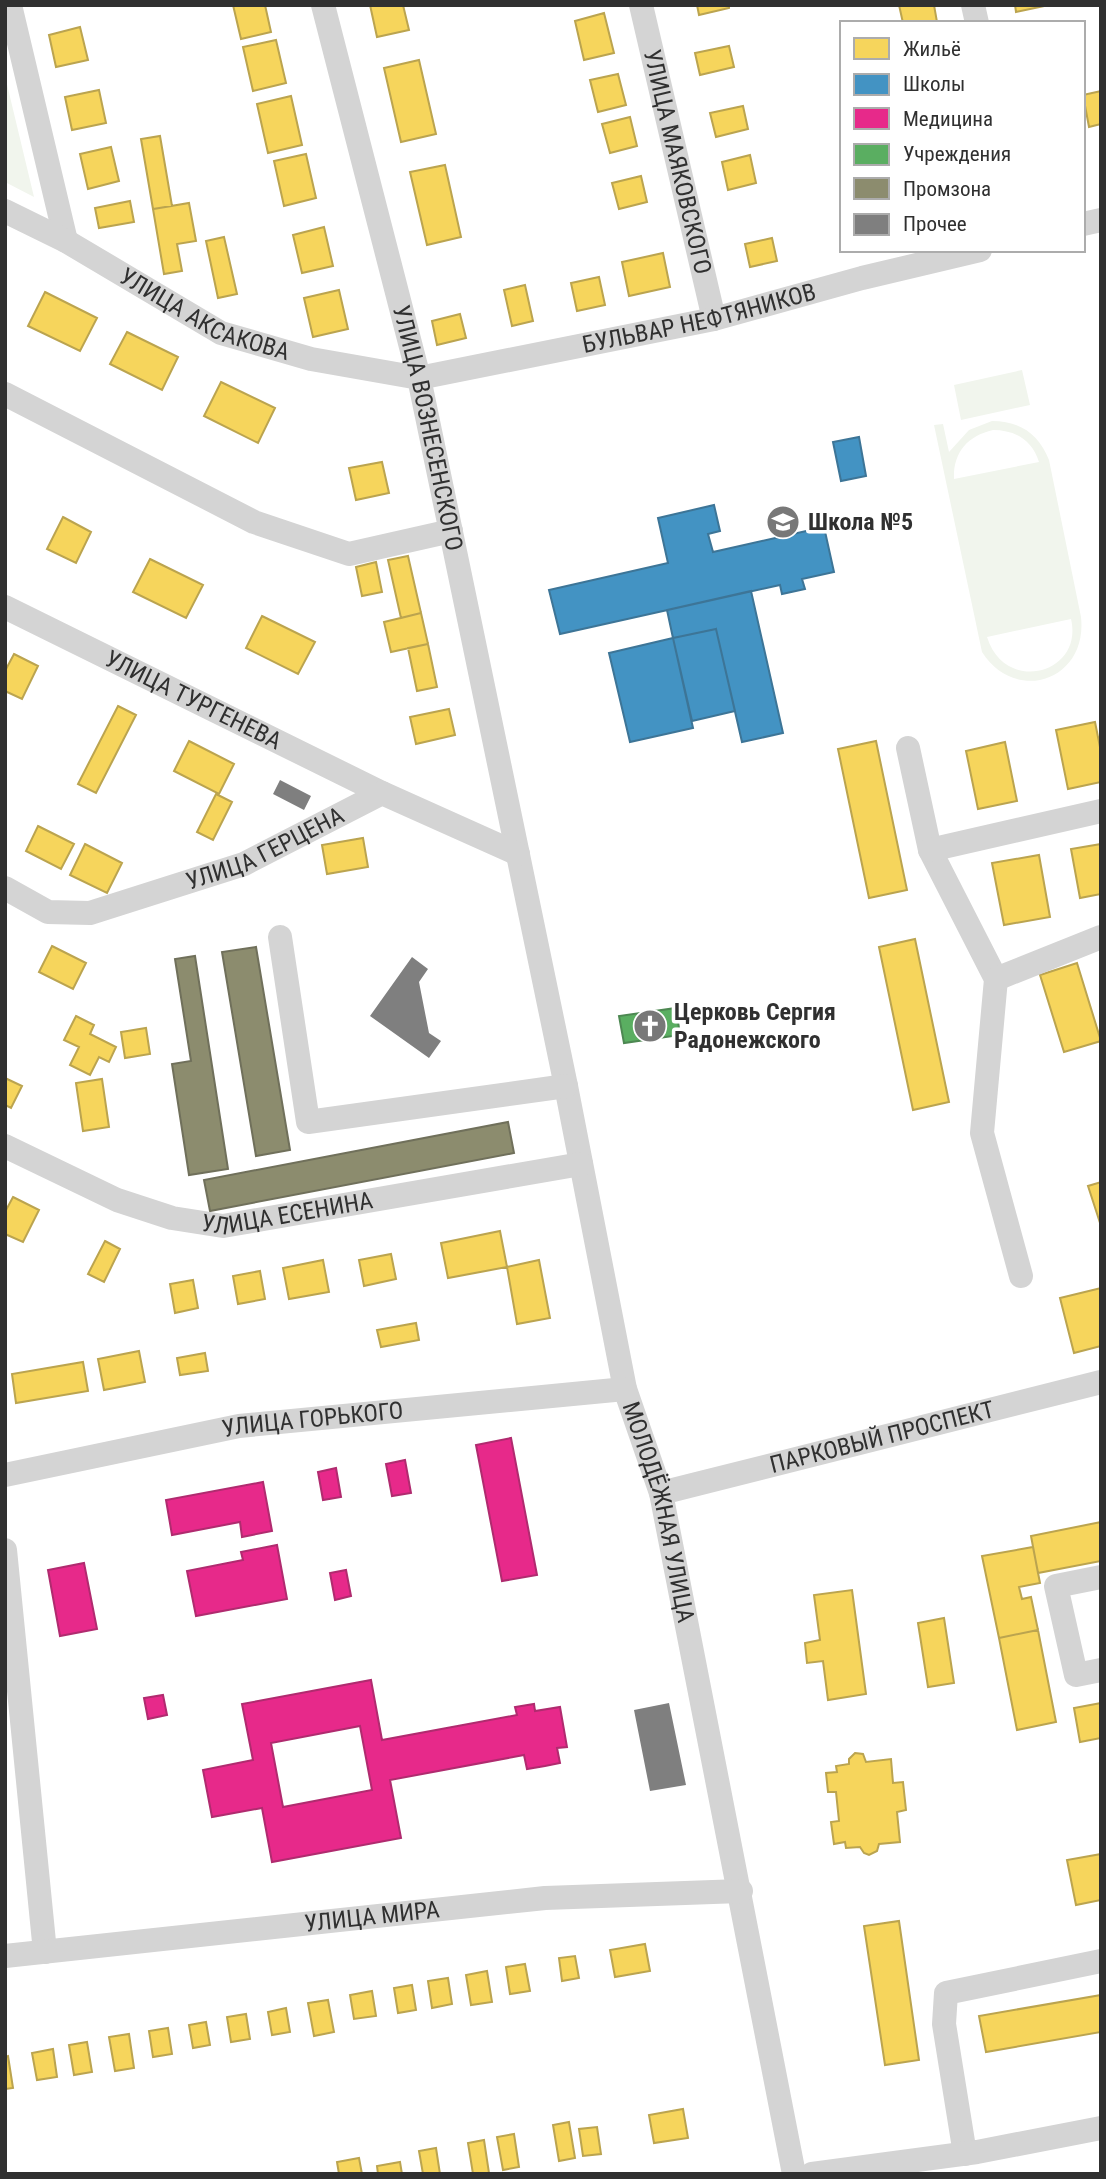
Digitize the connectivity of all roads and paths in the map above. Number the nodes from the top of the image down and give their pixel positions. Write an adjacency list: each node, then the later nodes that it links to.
1 (10, 5): 5 (street)
2 (323, 5): 8 (street, УЛИЦА ВОЗНЕСЕНСКОГО)
3 (641, 5): 7 (street, УЛИЦА МАЯКОВСКОГО)
4 (5, 211): 5 (street, УЛИЦА АКСАКОВА)
5 (66, 241): 8 (street, УЛИЦА АКСАКОВА)
6 (972, 252): 7 (street, БУЛЬВАР НЕФТЯНИКОВ)
7 (714, 319): 8 (street, БУЛЬВАР НЕФТЯНИКОВ)
8 (419, 378): 10 (street, УЛИЦА ВОЗНЕСЕНСКОГО)
9 (5, 394): 10 (street)
10 (451, 531): 16 (street, УЛИЦА ВОЗНЕСЕНСКОГО)
11 (5, 607): 13 (street, УЛИЦА ТУРГЕНЕВА)
12 (908, 748): 15 (street)
13 (382, 793): 16 (street); 17 (street, УЛИЦА ГЕРЦЕНА)
14 (1101, 811): 15 (street)
15 (930, 850): 20 (street)
16 (518, 854): 21 (street, МОЛОДЁЖНАЯ УЛИЦА)
17 (5, 888)
18 (280, 937): 21 (street)
19 (1101, 937): 20 (street)
20 (996, 979): 24 (street)
21 (566, 1086): 23 (street, МОЛОДЁЖНАЯ УЛИЦА)
22 (5, 1146): 23 (street, УЛИЦА ЕСЕНИНА)
23 (581, 1164): 26 (street, МОЛОДЁЖНАЯ УЛИЦА)
24 (1021, 1276)
25 (1101, 1382): 28 (street, ПАРКОВЫЙ ПРОСПЕКТ)
26 (625, 1389): 27 (street, УЛИЦА ГОРЬКОГО); 28 (street, МОЛОДЁЖНАЯ УЛИЦА)
27 (5, 1475)
28 (661, 1493): 33 (street, МОЛОДЁЖНАЯ УЛИЦА)
29 (5, 1550): 31 (street)
30 (1101, 1577): 32 (street)
31 (11, 1666): 34 (street)
32 (1101, 1670)
33 (741, 1891): 34 (street, УЛИЦА МИРА); 39 (street, МОЛОДЁЖНАЯ УЛИЦА)
34 (45, 1952): 35 (street, УЛИЦА МИРА)
35 (5, 1956)
36 (1101, 1961): 38 (street)
37 (1101, 2128): 38 (street)
38 (974, 2160): 40 (street)
39 (794, 2174)
40 (813, 2174)

